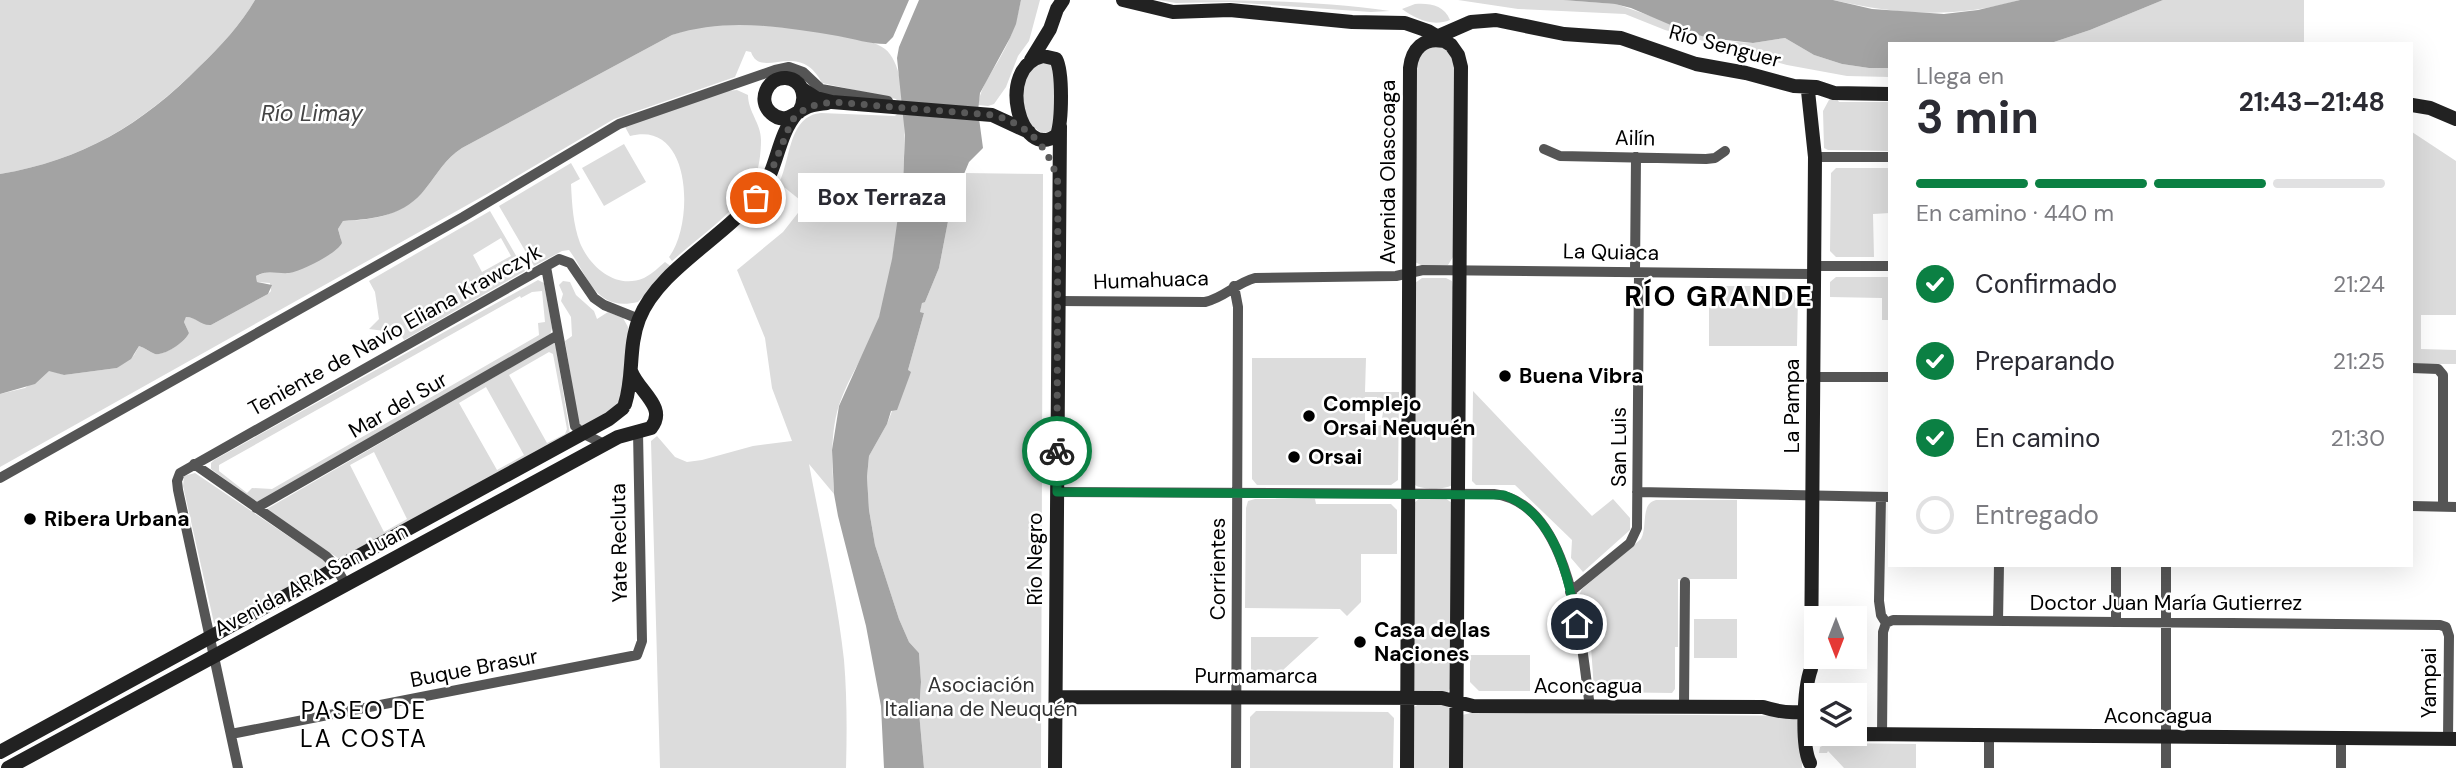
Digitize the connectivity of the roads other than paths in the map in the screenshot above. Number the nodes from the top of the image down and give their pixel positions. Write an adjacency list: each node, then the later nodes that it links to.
1 (1063, 0): 4 (main road)
2 (1124, 0): 3 (main road)
3 (1438, 39): 7 (main road, Río Senguer); 27 (main road); 30 (main road, Avenida Olascoaga)
4 (1030, 62): 5 (main road); 16 (main road, Río Negro)
5 (1017, 87): 14 (main road); 17 (main road, Río Negro)
6 (801, 88): 9 (main road); 12 (main road); 13 (main road)
7 (1818, 88): 8 (main road, Río Senguer); 20 (main road, La Pampa)
8 (1888, 94)
9 (832, 102): 10 (main road); 13 (main road)
10 (896, 105): 14 (main road); 45 (street)
11 (2413, 105): 15 (main road)
12 (770, 112): 13 (main road); 18 (main road)
13 (798, 113): 18 (main road)
14 (987, 114): 17 (main road)
15 (2456, 119)
16 (1060, 126): 17 (main road); 24 (main road, Río Negro)
17 (1031, 134): 24 (main road, Río Negro)
18 (779, 149): 33 (main road)
19 (1544, 149): 22 (street, Ailín)
20 (1814, 150): 23 (street); 28 (main road, La Pampa)
21 (1725, 151): 22 (street, Ailín)
22 (1636, 158): 29 (street, San Luis)
23 (1888, 158)
24 (1058, 183): 32 (main road, Río Negro)
25 (1888, 266): 28 (street, La Quiaca)
26 (546, 267): 33 (street, Teniente de Navío Eliana Krawczyk); 34 (street); 44 (street, Teniente de Navío Eliana Krawczyk)
27 (1459, 270): 29 (street, La Quiaca); 30 (street, La Quiaca); 50 (main road)
28 (1814, 270): 29 (street, La Quiaca); 37 (main road, La Pampa)
29 (1637, 272): 47 (street, San Luis)
30 (1409, 274): 31 (street, Humahuaca); 49 (main road, Avenida Olascoaga)
31 (1234, 286): 32 (street, Humahuaca); 48 (street, Corrientes)
32 (1058, 301): 46 (main road, Río Negro)
33 (639, 318): 36 (main road)
34 (558, 335): 42 (street); 56 (street, Mar del Sur)
35 (2413, 368): 54 (street)
36 (631, 371): 39 (main road); 40 (main road)
37 (1813, 377): 38 (street); 51 (main road, La Pampa)
38 (1888, 377)
39 (652, 401): 40 (main road); 41 (main road)
40 (624, 406): 41 (main road, Yate Recluta); 42 (main road, Avenida ARA San Juan)
41 (637, 432): 43 (main road, Avenida ARA San Juan); 71 (street, Yate Recluta)
42 (582, 433): 43 (street); 61 (main road, Avenida ARA San Juan)
43 (604, 444): 63 (main road, Avenida ARA San Juan)
44 (194, 464): 56 (street); 70 (street)
45 (0, 478)
46 (1057, 492): 48 (street); 74 (main road, Río Negro)
47 (1637, 492): 51 (street); 64 (street, San Luis)
48 (1237, 493): 49 (street); 75 (street, Corrientes)
49 (1408, 493): 50 (street); 76 (main road, Avenida Olascoaga)
50 (1457, 494): 64 (street); 77 (main road)
51 (1813, 496): 52 (street); 73 (main road, La Pampa)
52 (1885, 497): 68 (street)
53 (2413, 506): 54 (street)
54 (2443, 507): 55 (street)
55 (2456, 507)
56 (256, 508): 61 (street)
57 (1993, 567): 65 (street)
58 (1999, 567): 65 (street)
59 (2116, 567): 66 (street)
60 (2166, 567): 67 (street)
61 (337, 568): 63 (street); 70 (main road, Avenida ARA San Juan)
62 (1685, 582): 79 (street)
63 (346, 585): 72 (main road, Avenida ARA San Juan)
64 (1570, 592): 78 (street)
65 (1995, 621): 66 (street, Doctor Juan María Gutierrez); 68 (street, Doctor Juan María Gutierrez)
66 (2116, 622): 67 (street, Doctor Juan María Gutierrez)
67 (2168, 622): 69 (street, Doctor Juan María Gutierrez); 85 (street)
68 (1886, 623): 83 (street)
69 (2446, 627): 87 (street, Yampai)
70 (210, 637): 72 (street); 89 (main road, Avenida ARA San Juan)
71 (639, 652): 82 (street, Buque Brasur)
72 (214, 656): 82 (street); 91 (main road, Avenida ARA San Juan)
73 (1815, 683)
74 (1056, 697): 75 (main road, Purmamarca); 93 (main road, Río Negro)
75 (1236, 697): 76 (main road, Purmamarca); 94 (street, Corrientes)
76 (1407, 698): 77 (main road, Purmamarca); 95 (main road, Avenida Olascoaga)
77 (1456, 702): 78 (main road, Aconcagua); 96 (main road)
78 (1590, 707): 79 (main road, Aconcagua)
79 (1684, 707): 80 (main road, Aconcagua)
80 (1804, 707)
81 (1867, 733): 83 (main road, Aconcagua)
82 (231, 734): 92 (street)
83 (1882, 734): 84 (main road, Aconcagua)
84 (1989, 735): 85 (main road, Aconcagua); 97 (street)
85 (2166, 737): 86 (main road, Aconcagua); 98 (street)
86 (2341, 738): 87 (main road, Aconcagua); 99 (street)
87 (2452, 739)
88 (1814, 746): 90 (main road, La Pampa)
89 (0, 752)
90 (1810, 765)
91 (8, 768)
92 (238, 768)
93 (1055, 768)
94 (1236, 768)
95 (1407, 768)
96 (1456, 768)
97 (1989, 768)
98 (2166, 768)
99 (2341, 768)

